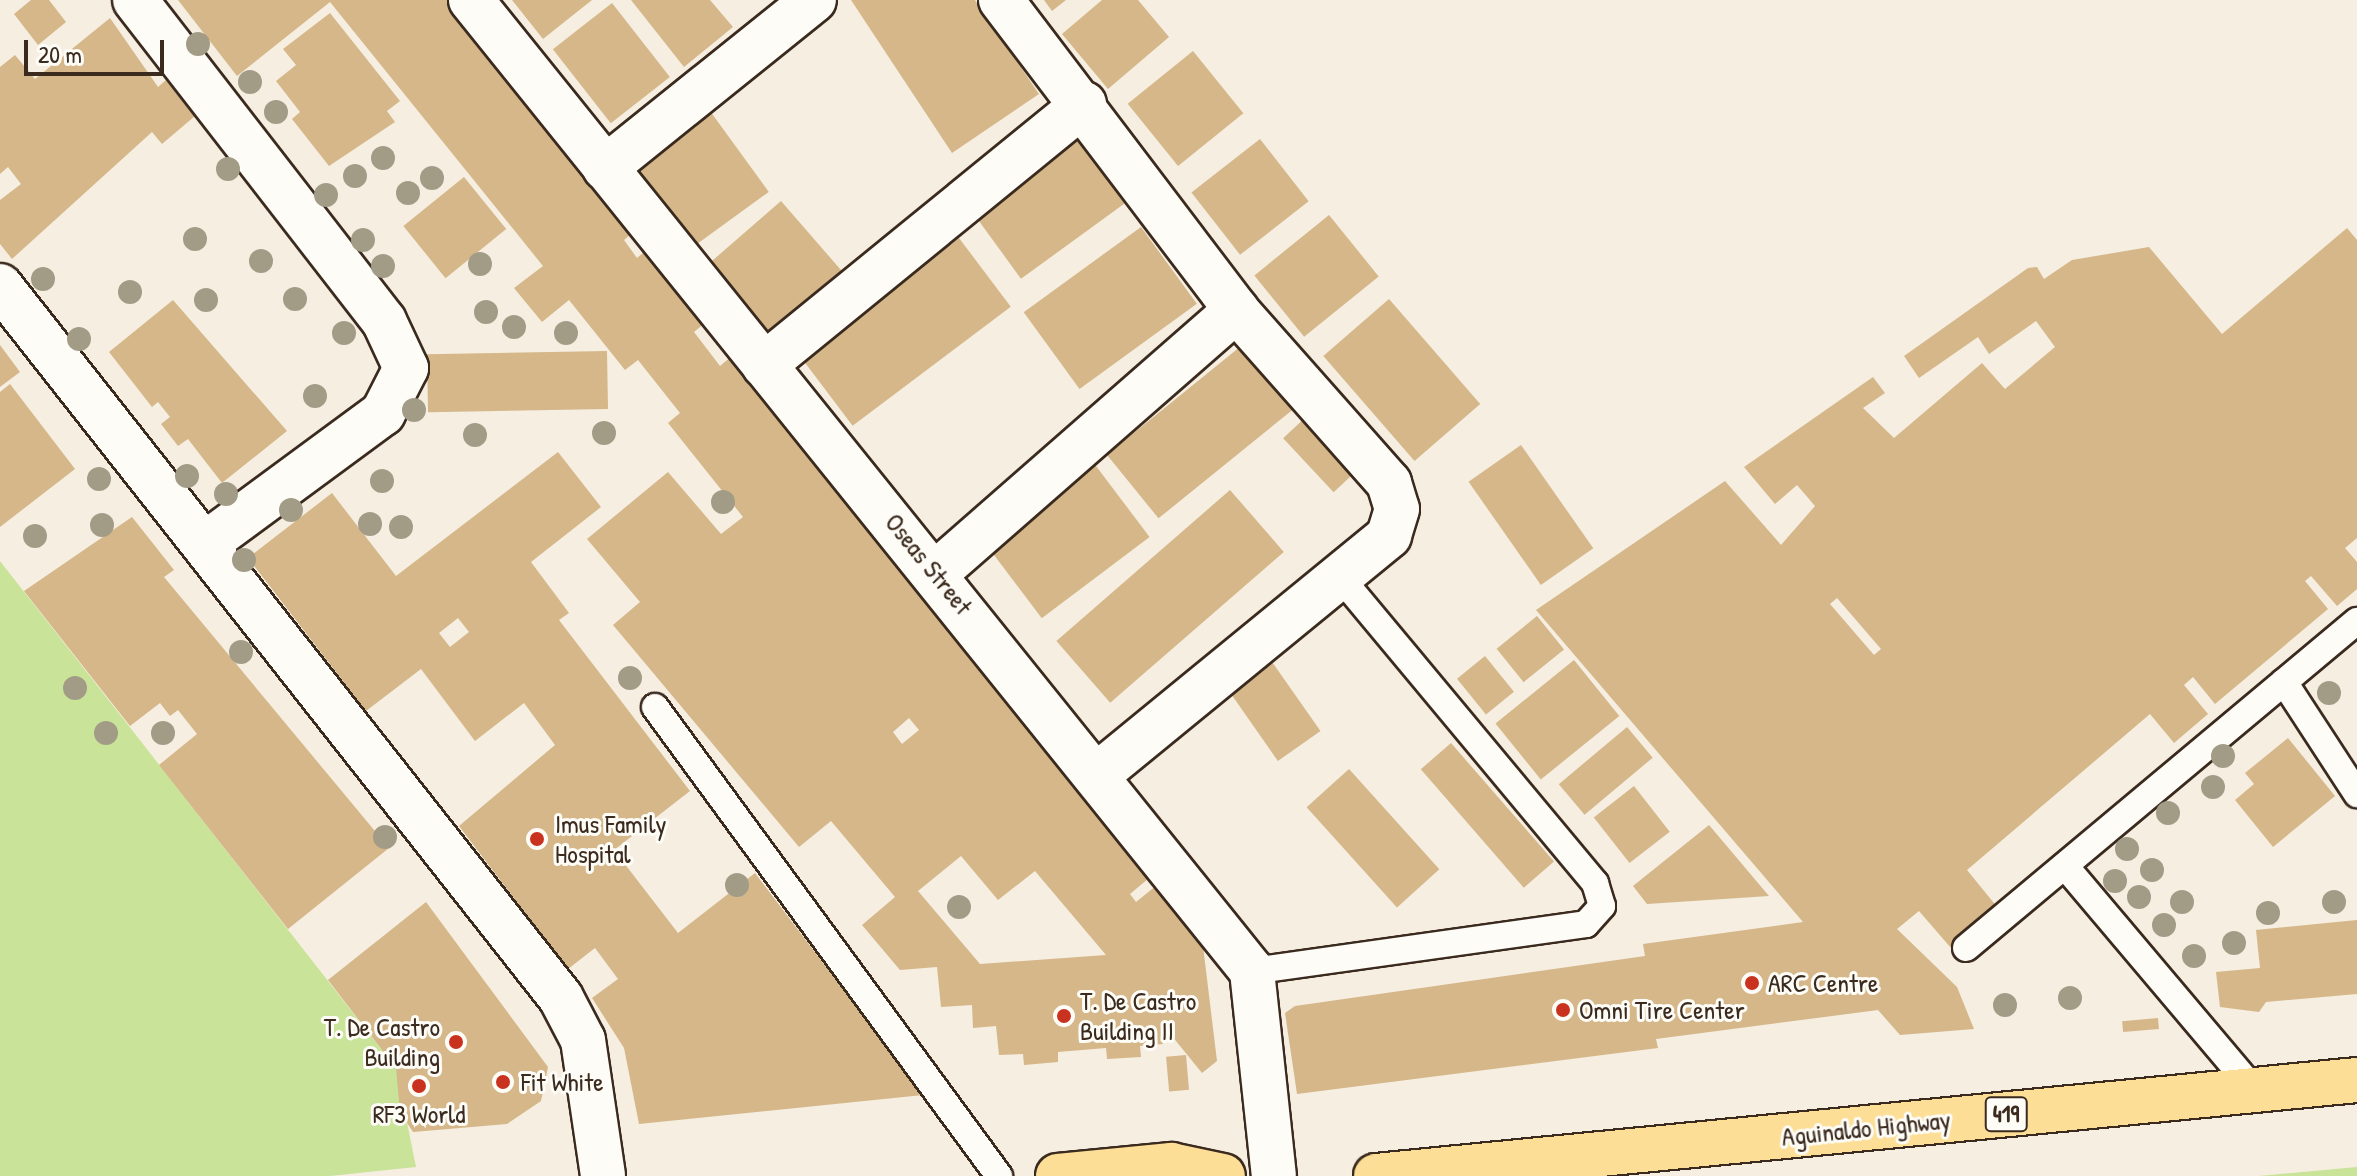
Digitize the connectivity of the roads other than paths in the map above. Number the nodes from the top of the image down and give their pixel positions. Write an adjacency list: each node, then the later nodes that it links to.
1 (135, 0): 10 (street)
2 (471, 0): 6 (street, Oseas Street)
3 (814, 0): 6 (street)
4 (1001, 0): 5 (street)
5 (1084, 104): 8 (street); 9 (street)
6 (605, 168): 9 (street, Oseas Street)
7 (0, 286): 10 (street)
8 (1236, 310): 11 (street); 12 (street)
9 (764, 365): 11 (street, Oseas Street)
10 (204, 545): 23 (street)
11 (937, 572): 16 (street, Oseas Street)
12 (1340, 577): 16 (street); 20 (lane)
13 (2357, 621): 14 (lane)
14 (2284, 682): 17 (lane); 18 (lane)
15 (655, 707): 24 (lane)
16 (1097, 775): 20 (street, Oseas Street)
17 (2357, 794)
18 (2065, 866): 19 (lane); 22 (lane)
19 (1966, 948)
20 (1252, 971): 27 (street)
21 (2357, 1080): 22 (highway, Aguinaldo Highway / 419)
22 (2254, 1090): 28 (highway, Aguinaldo Highway / 419)
23 (603, 1176)
24 (999, 1176)
25 (1058, 1176): 26 (highway)
26 (1223, 1176)
27 (1274, 1176)
28 (1376, 1176)

